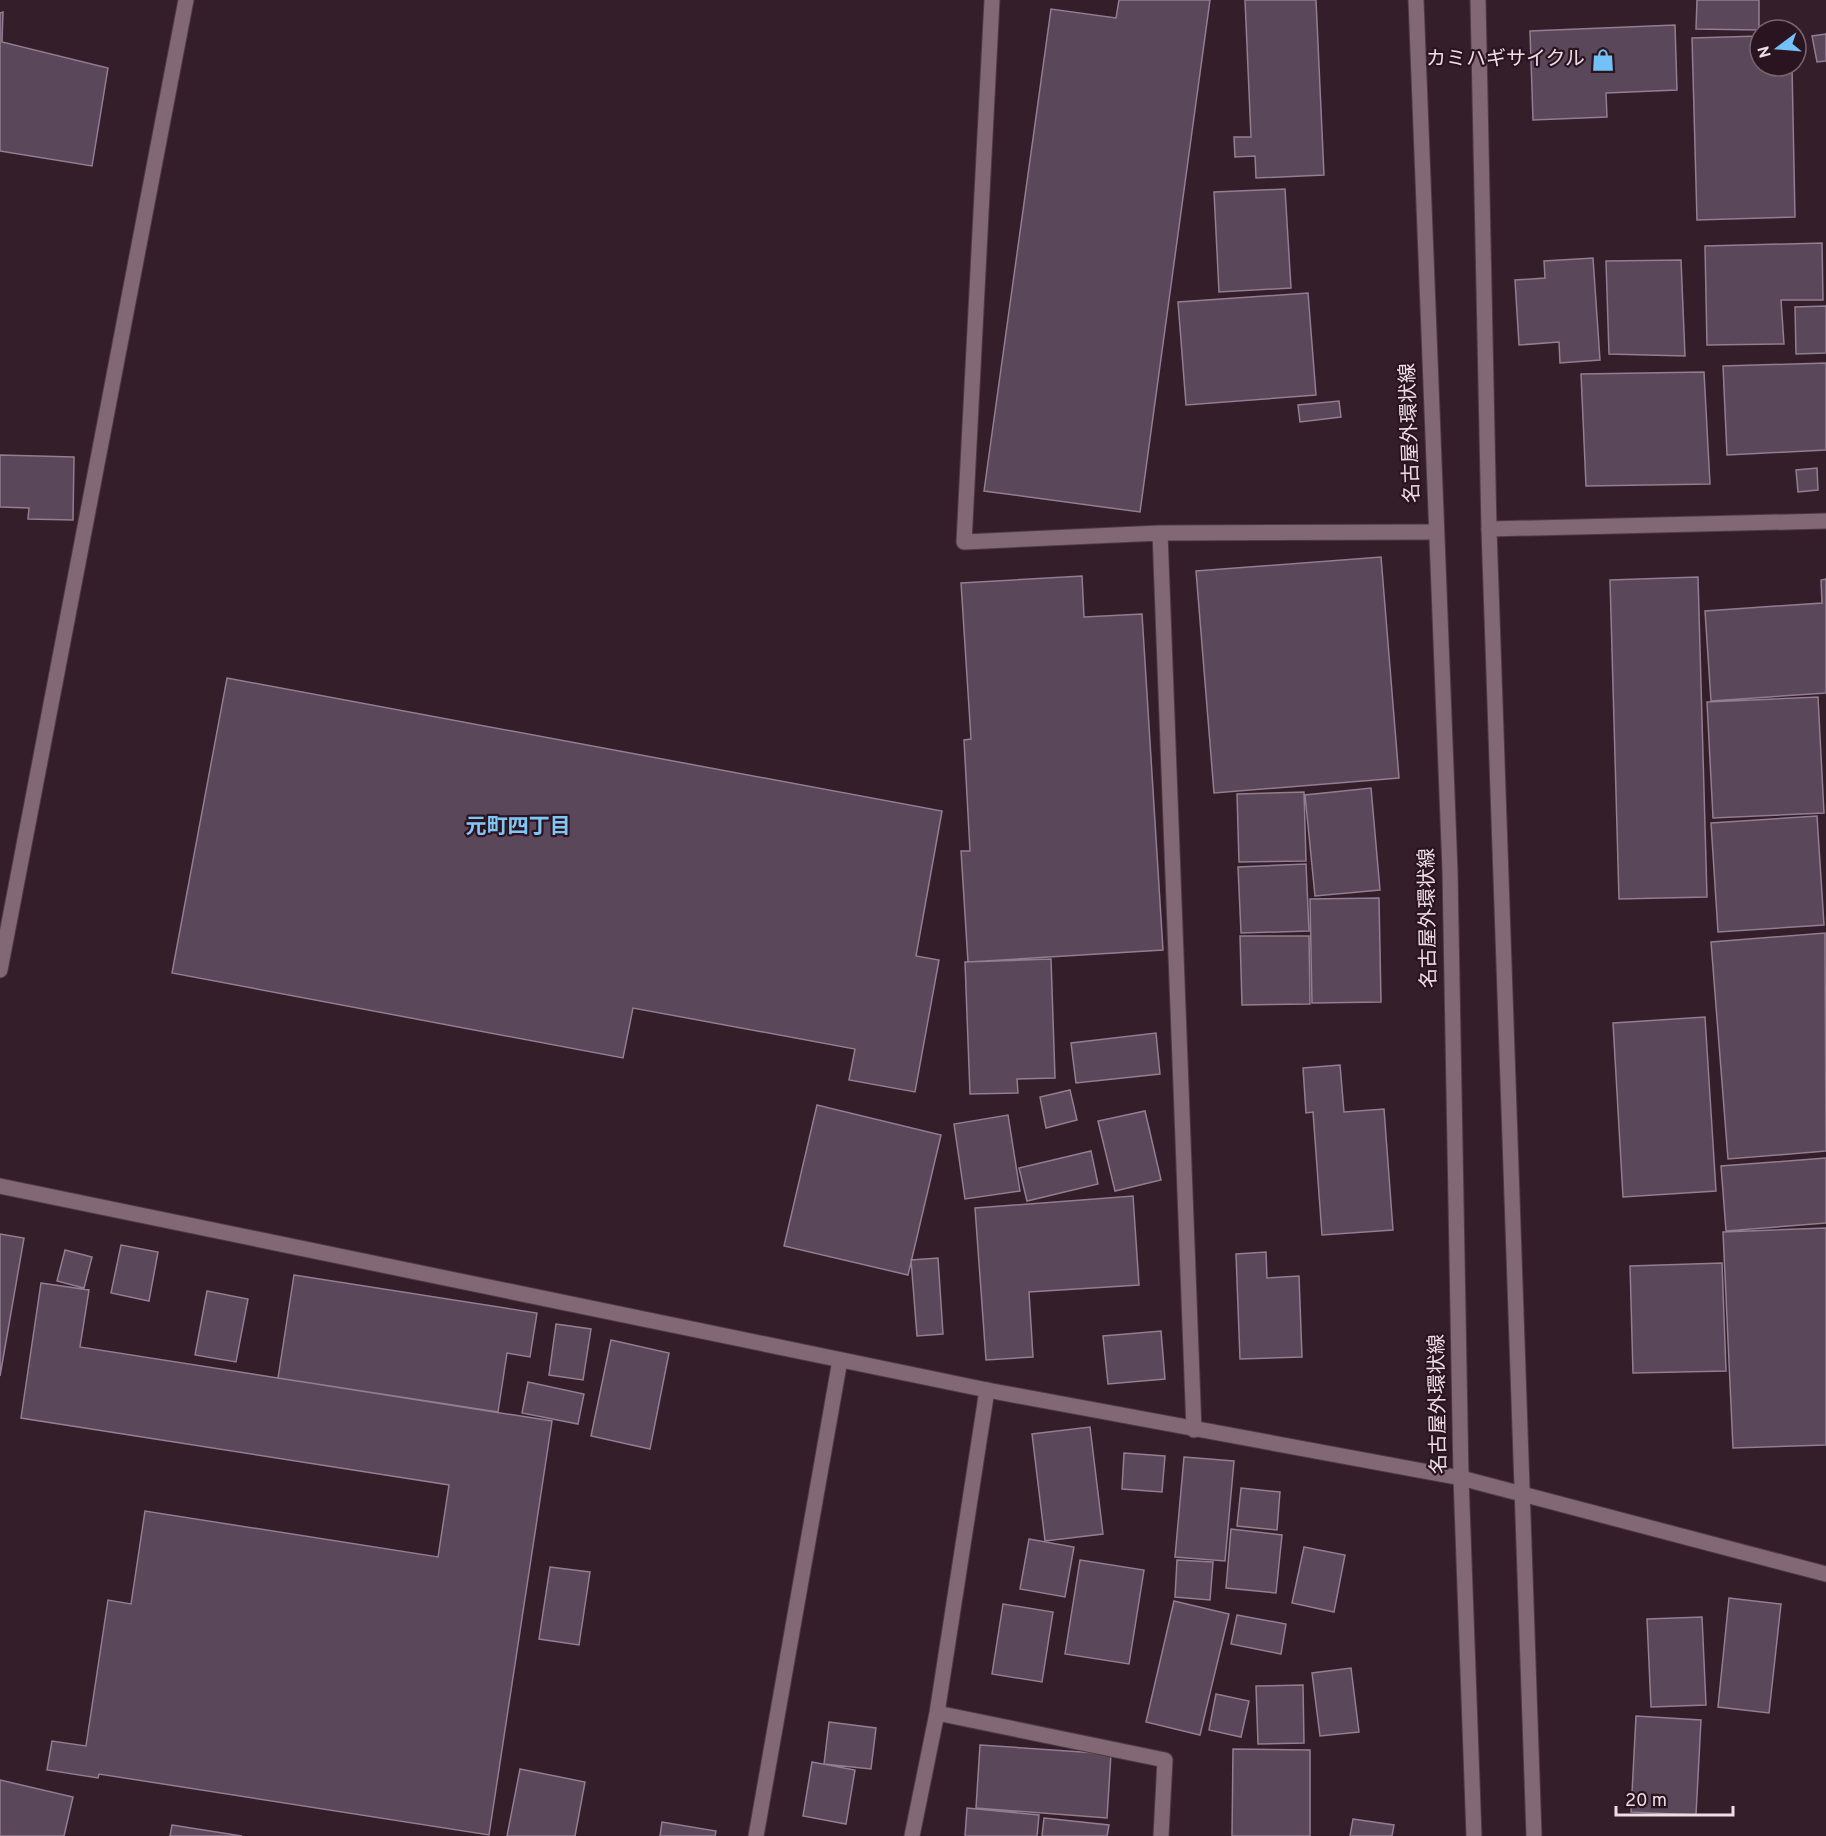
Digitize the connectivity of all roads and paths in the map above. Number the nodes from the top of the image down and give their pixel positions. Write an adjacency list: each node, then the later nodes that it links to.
1 (186, 0): 9 (street)
2 (992, 0): 8 (street)
3 (1416, 0): 7 (street, 名古屋外環状線)
4 (1478, 0): 6 (street)
5 (1826, 521): 6 (street)
6 (1489, 529): 15 (street)
7 (1436, 531): 8 (street); 14 (street, 名古屋外環状線)
8 (1160, 533): 13 (street)
9 (0, 970)
10 (0, 1186): 11 (street)
11 (840, 1360): 12 (street); 18 (street)
12 (987, 1390): 13 (street); 17 (street)
13 (1194, 1430): 14 (street)
14 (1461, 1478): 15 (street); 21 (street, 名古屋外環状線)
15 (1523, 1495): 16 (street); 22 (street)
16 (1826, 1574)
17 (937, 1713): 19 (street); 20 (street)
18 (756, 1836)
19 (912, 1836)
20 (1161, 1836)
21 (1474, 1836)
22 (1534, 1836)

